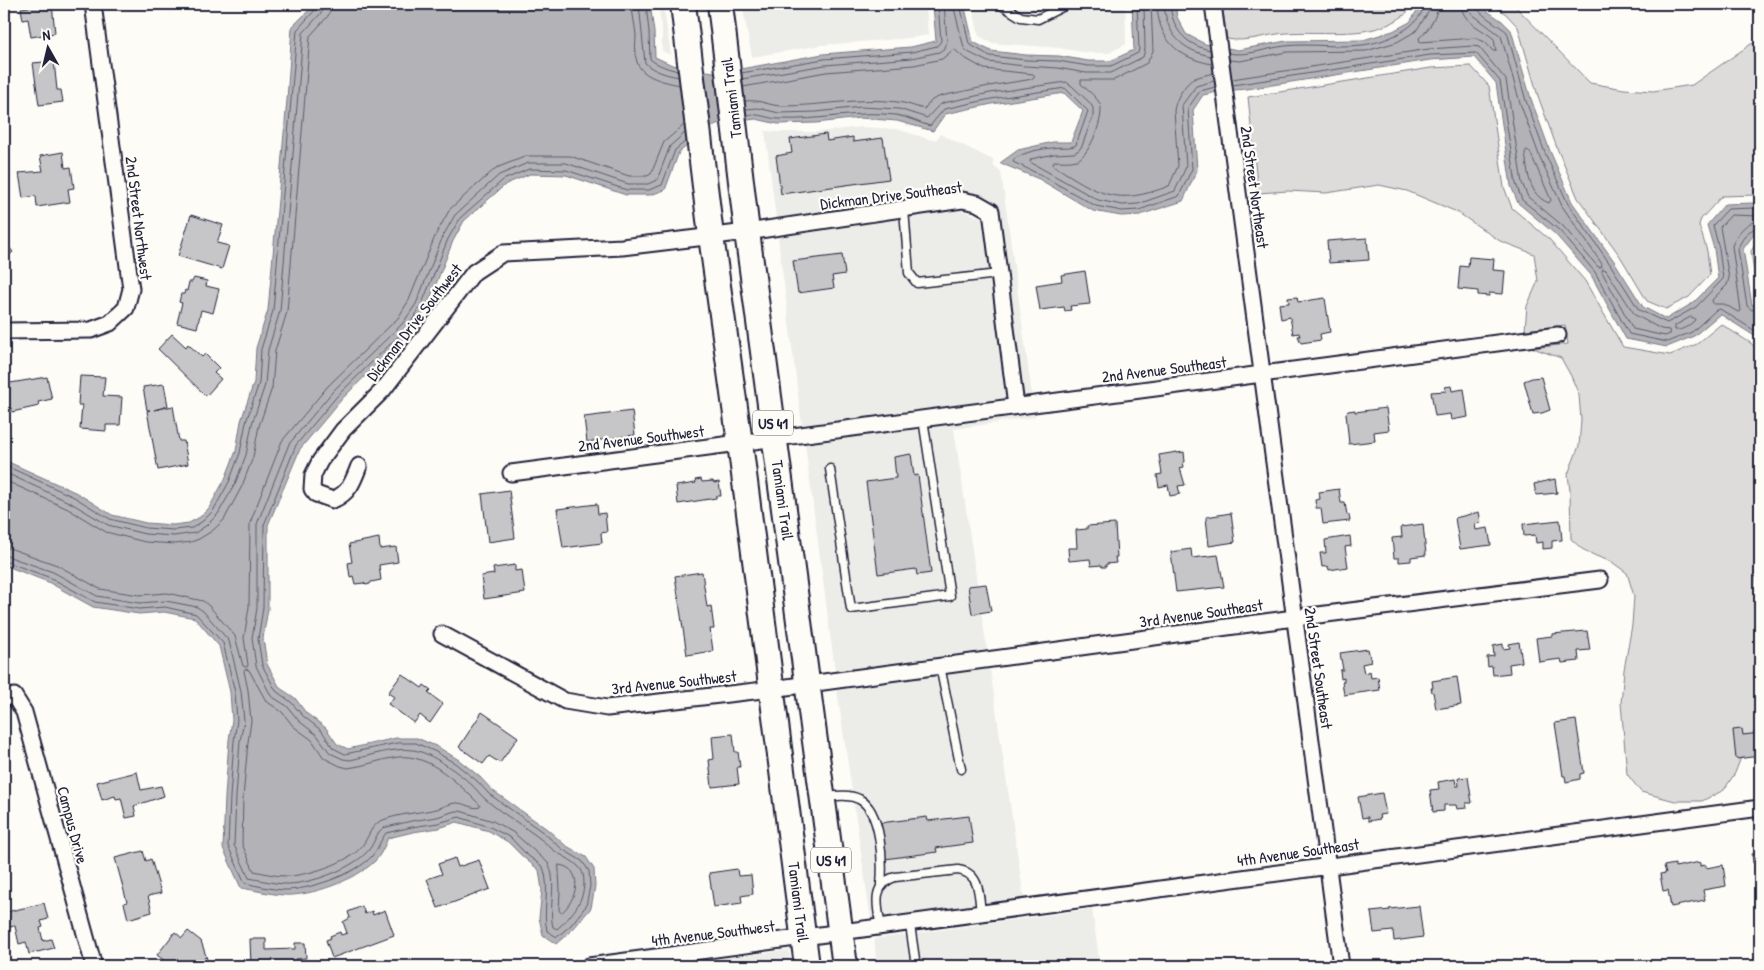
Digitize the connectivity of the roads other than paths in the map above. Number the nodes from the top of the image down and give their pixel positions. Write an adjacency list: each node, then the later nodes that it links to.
1 (94, 4): 11 (street, 2nd Street Northwest)
2 (683, 4): 9 (main road, Tamiami Trail / US 41)
3 (720, 4): 8 (main road, Tamiami Trail / US 41)
4 (1000, 4): 5 (lane)
5 (1068, 4)
6 (1213, 4): 13 (street, 2nd Street Northeast)
7 (904, 209): 8 (street, Dickman Drive Southeast); 10 (street, Dickman Drive Southeast); 10 (lane)
8 (747, 232): 9 (street, Dickman Drive Southwest); 16 (main road, Tamiami Trail / US 41)
9 (711, 236): 17 (main road, Tamiami Trail / US 41); 18 (street, Dickman Drive Southwest)
10 (999, 274): 14 (street, Dickman Drive Southeast)
11 (4, 331)
12 (1558, 335): 13 (street, 2nd Avenue Southeast)
13 (1262, 374): 14 (street, 2nd Avenue Southeast); 22 (street, 2nd Street Southeast)
14 (1016, 406): 15 (street, 2nd Avenue Southeast)
15 (923, 418): 16 (street, 2nd Avenue Southeast); 19 (lane)
16 (775, 438): 17 (street, 2nd Avenue Southwest); 25 (main road, Tamiami Trail / US 41)
17 (740, 443): 20 (street, 2nd Avenue Southwest); 26 (main road, Tamiami Trail / US 41)
18 (360, 466)
19 (830, 469)
20 (511, 473)
21 (1600, 580): 22 (street, 3rd Avenue Southeast)
22 (1294, 618): 24 (street, 3rd Avenue Southeast); 31 (street, 2nd Street Southeast)
23 (442, 634): 26 (street, 3rd Avenue Southwest)
24 (940, 666): 25 (street, 3rd Avenue Southeast); 28 (lane)
25 (807, 684): 26 (street, 3rd Avenue Southwest); 29 (main road, Tamiami Trail / US 41)
26 (772, 689): 37 (main road, Tamiami Trail / US 41)
27 (9, 697): 38 (street, Campus Drive)
28 (961, 769)
29 (822, 797): 32 (lane); 36 (main road, Tamiami Trail / US 41)
30 (1760, 808): 31 (street, 4th Avenue Southeast)
31 (1329, 866): 33 (street, 4th Avenue Southeast); 43 (street, 2nd Street Southeast)
32 (880, 885): 33 (lane); 35 (lane)
33 (981, 915): 34 (street, 4th Avenue Southeast)
34 (910, 925): 35 (street, 4th Avenue Southeast); 42 (lane)
35 (881, 928): 36 (street, 4th Avenue Southeast)
36 (841, 934): 37 (street, 4th Avenue Southwest); 41 (main road, Tamiami Trail / US 41)
37 (804, 939): 39 (street, 4th Avenue Southwest); 40 (main road, Tamiami Trail / US 41)
38 (94, 966)
39 (589, 966)
40 (808, 966)
41 (845, 966)
42 (916, 966)
43 (1341, 966)

